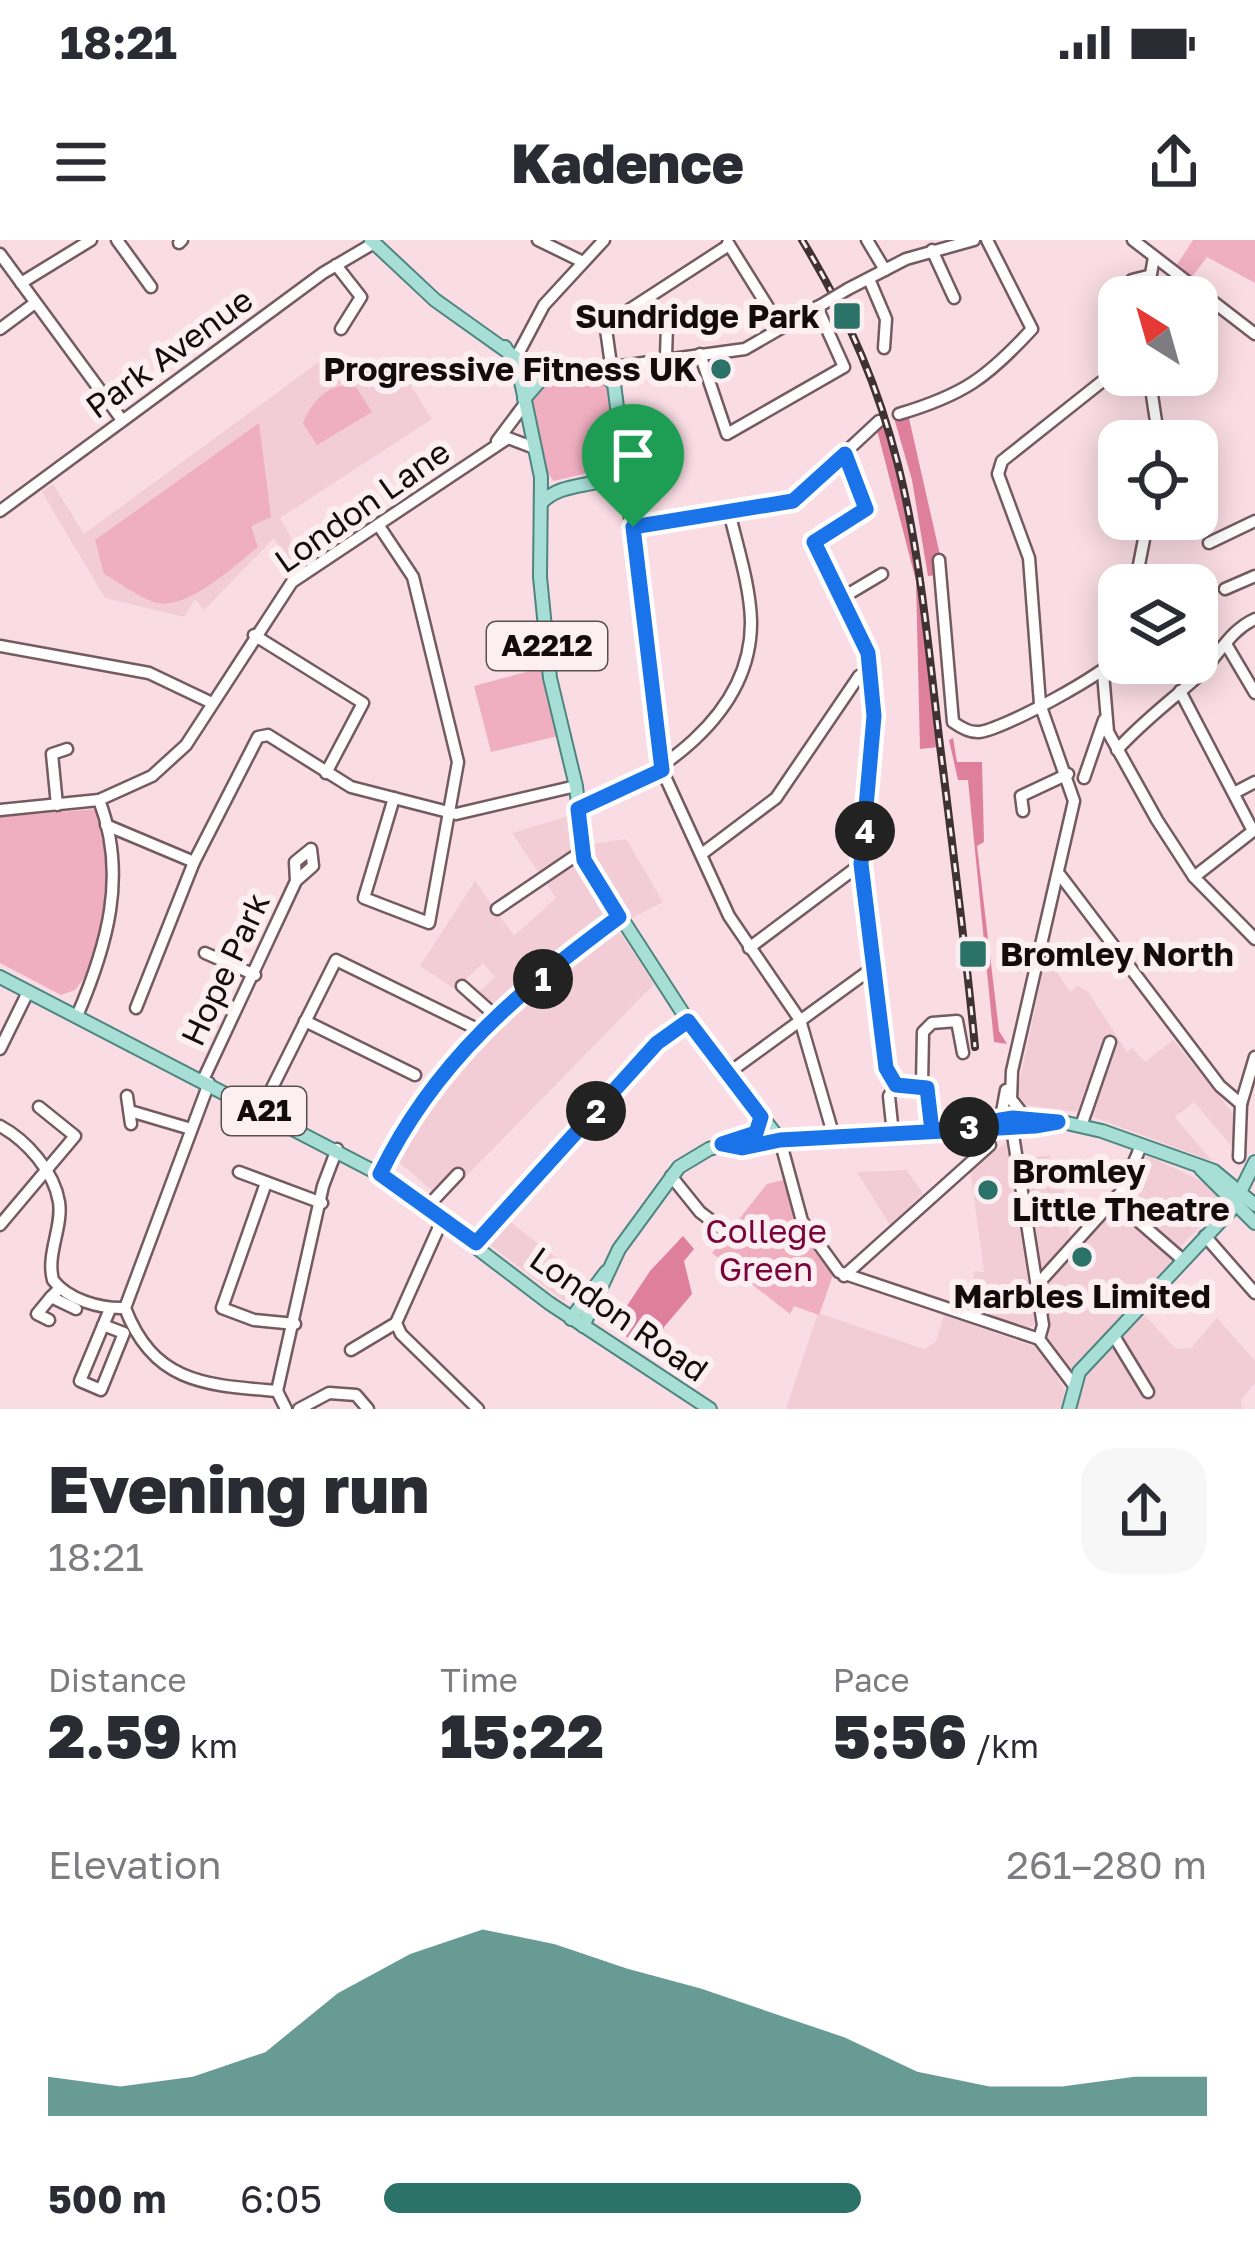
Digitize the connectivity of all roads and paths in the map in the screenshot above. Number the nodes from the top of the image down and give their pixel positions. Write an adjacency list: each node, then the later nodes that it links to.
1 (91, 240): 19 (street)
2 (116, 240): 20 (street)
3 (538, 240): 14 (street)
4 (604, 240): 14 (street)
5 (867, 240): 16 (street)
6 (974, 240): 11 (street)
7 (987, 240): 37 (street)
8 (1133, 240): 13 (street)
9 (372, 242): 15 (street, Park Avenue); 30 (main road)
10 (728, 242): 25 (street); 33 (street)
11 (932, 250): 16 (street); 21 (street)
12 (0, 254): 19 (street)
13 (1154, 257): 17 (street); 28 (street)
14 (580, 262): 30 (street)
15 (336, 265): 27 (street); 38 (street, Park Avenue)
16 (886, 270): 18 (street)
17 (1148, 276)
18 (869, 279): 23 (street, bridge); 29 (street)
19 (21, 283): 22 (street)
20 (151, 287)
21 (954, 298)
22 (35, 303): 26 (street); 38 (street)
23 (820, 306): 25 (street); 31 (street)
24 (701, 319): 32 (street)
25 (781, 328): 31 (street)
26 (0, 329)
27 (341, 329)
28 (1255, 334)
29 (884, 347)
30 (512, 351): 34 (main road); 36 (main road, A2212)
31 (700, 354): 32 (street)
32 (666, 356): 33 (street)
33 (610, 366): 34 (main road); 44 (main road)
34 (543, 376): 36 (main road)
35 (1098, 385): 68 (street)
36 (524, 402): 40 (main road, A2212); 41 (street, London Lane)
37 (899, 414)
38 (122, 421): 48 (street, Park Avenue)
39 (879, 421): 42 (street)
40 (532, 447): 41 (street); 43 (main road, A2212)
41 (491, 448): 50 (street, London Lane)
42 (845, 454): 47 (street); 57 (street)
43 (542, 477): 45 (main road); 46 (main road, A2212)
44 (618, 483): 45 (main road); 51 (street)
45 (562, 488): 46 (main road)
46 (542, 503): 77 (main road, A2212)
47 (729, 511): 51 (street); 72 (street)
48 (0, 512)
49 (1255, 521): 52 (street)
50 (379, 526): 59 (street, London Lane); 85 (street)
51 (633, 527): 72 (street)
52 (1209, 543)
53 (939, 560): 68 (street)
54 (882, 574): 57 (street)
55 (1255, 576): 56 (street)
56 (1225, 589)
57 (840, 599): 62 (street)
58 (1255, 619): 60 (street)
59 (254, 635): 67 (street, London Lane); 73 (street)
60 (1226, 644): 65 (street); 66 (street)
61 (0, 646): 67 (street)
62 (870, 670): 88 (street); 90 (street)
63 (1098, 675): 68 (street)
64 (1103, 684): 69 (street)
65 (1180, 692): 71 (street); 78 (street)
66 (1255, 693)
67 (212, 703): 80 (street, London Lane)
68 (1040, 704): 74 (street)
69 (1104, 720): 71 (street); 75 (street)
70 (67, 749): 81 (street)
71 (1117, 750): 92 (street)
72 (662, 770): 83 (street); 88 (street)
73 (326, 773): 79 (street); 89 (street)
74 (1068, 774): 84 (street); 91 (street)
75 (1084, 778)
76 (1255, 782): 78 (street)
77 (576, 786): 83 (main road, A2212); 85 (street)
78 (1234, 793): 92 (street)
79 (394, 798): 85 (street); 85 (street)
80 (99, 800): 81 (street, London Lane); 86 (street)
81 (57, 805): 82 (street, London Lane)
82 (1, 806)
83 (578, 809): 87 (main road, A2212)
84 (1023, 811)
85 (453, 813)
86 (106, 825): 89 (street); 105 (street)
87 (581, 852): 94 (street); 95 (main road, A2212)
88 (703, 853): 97 (street)
89 (194, 862): 104 (street)
90 (861, 864): 97 (street); 99 (street)
91 (1060, 875): 117 (street); 122 (street)
92 (1194, 877): 96 (street)
93 (296, 881): 100 (street, Hope Park)
94 (497, 909)
95 (619, 917): 106 (street); 108 (main road, A2212)
96 (1255, 939)
97 (749, 948): 107 (street)
98 (205, 953): 100 (street)
99 (874, 967): 107 (street); 120 (street)
100 (255, 975): 118 (street, Hope Park)
101 (0, 977): 103 (main road, London Road / A21)
102 (462, 986): 106 (street)
103 (28, 992): 105 (main road, London Road / A21); 112 (street)
104 (136, 1008)
105 (76, 1016): 118 (main road, London Road / A21)
106 (498, 1018): 146 (street)
107 (800, 1020): 115 (street); 135 (street)
108 (688, 1021): 115 (main road, A2212); 161 (street)
109 (305, 1022): 110 (street); 116 (street); 124 (street)
110 (471, 1023)
111 (1110, 1042): 130 (street)
112 (0, 1049)
113 (963, 1053): 119 (street)
114 (1255, 1057): 122 (street)
115 (727, 1074): 125 (main road, A2212)
116 (415, 1075)
117 (1011, 1081): 126 (street); 127 (street)
118 (206, 1082): 124 (main road, London Road / A21); 131 (street, Hope Park)
119 (922, 1084): 120 (street); 132 (street)
120 (896, 1085): 133 (street)
121 (127, 1096): 131 (street)
122 (1240, 1104): 141 (street)
123 (39, 1107): 143 (street)
124 (261, 1110): 140 (main road, London Road / A21)
125 (761, 1117): 134 (main road); 136 (main road, A2212)
126 (1025, 1117): 127 (main road); 128 (main road)
127 (1006, 1119): 128 (main road); 132 (main road); 164 (street)
128 (1058, 1122): 130 (main road)
129 (0, 1126): 143 (street)
130 (1081, 1126): 139 (main road)
131 (191, 1129): 167 (street, Hope Park)
132 (932, 1131): 133 (main road)
133 (893, 1134): 135 (main road)
134 (751, 1136): 136 (main road); 137 (main road)
135 (834, 1138): 136 (main road)
136 (780, 1140): 137 (main road); 163 (street)
137 (722, 1144): 148 (main road)
138 (990, 1145): 163 (street)
139 (1141, 1146): 144 (main road); 152 (street)
140 (337, 1148): 146 (main road, London Road / A21); 153 (street)
141 (1239, 1157)
142 (1254, 1162): 144 (main road); 151 (main road)
143 (46, 1170): 158 (street); 165 (street)
144 (1207, 1170): 151 (main road)
145 (239, 1172): 150 (street)
146 (380, 1174): 155 (main road, London Road / A21)
147 (458, 1174): 155 (street)
148 (671, 1176): 159 (street); 172 (main road)
149 (1255, 1178): 151 (main road)
150 (266, 1183): 153 (street); 173 (street)
151 (1238, 1196): 154 (main road); 157 (main road); 160 (main road)
152 (1114, 1201): 162 (street); 164 (street)
153 (322, 1203): 173 (street)
154 (1255, 1205)
155 (427, 1207): 156 (main road, London Road / A21)
156 (442, 1218): 161 (main road, London Road / A21); 171 (street)
157 (1255, 1223)
158 (0, 1225)
159 (727, 1232)
160 (1205, 1236): 162 (main road); 166 (street)
161 (476, 1243): 172 (main road, London Road / A21)
162 (1183, 1260): 175 (main road)
163 (844, 1276): 176 (street)
164 (1037, 1285): 176 (street)
165 (55, 1293): 168 (street); 169 (street); 170 (street)
166 (1255, 1293)
167 (125, 1308): 169 (street); 179 (street)
168 (76, 1309)
169 (110, 1309): 174 (street)
170 (50, 1320)
171 (396, 1323): 177 (street); 184 (street)
172 (577, 1323): 185 (main road, London Road)
173 (295, 1324): 179 (street)
174 (103, 1325): 174 (street)
175 (1114, 1336): 178 (main road); 180 (street)
176 (1039, 1339): 178 (street)
177 (351, 1350)
178 (1073, 1384): 186 (main road)
179 (278, 1391): 181 (street)
180 (1148, 1392)
181 (286, 1409)
182 (299, 1409): 183 (street)
183 (368, 1409)
184 (478, 1409)
185 (710, 1409)
186 (1070, 1409)

